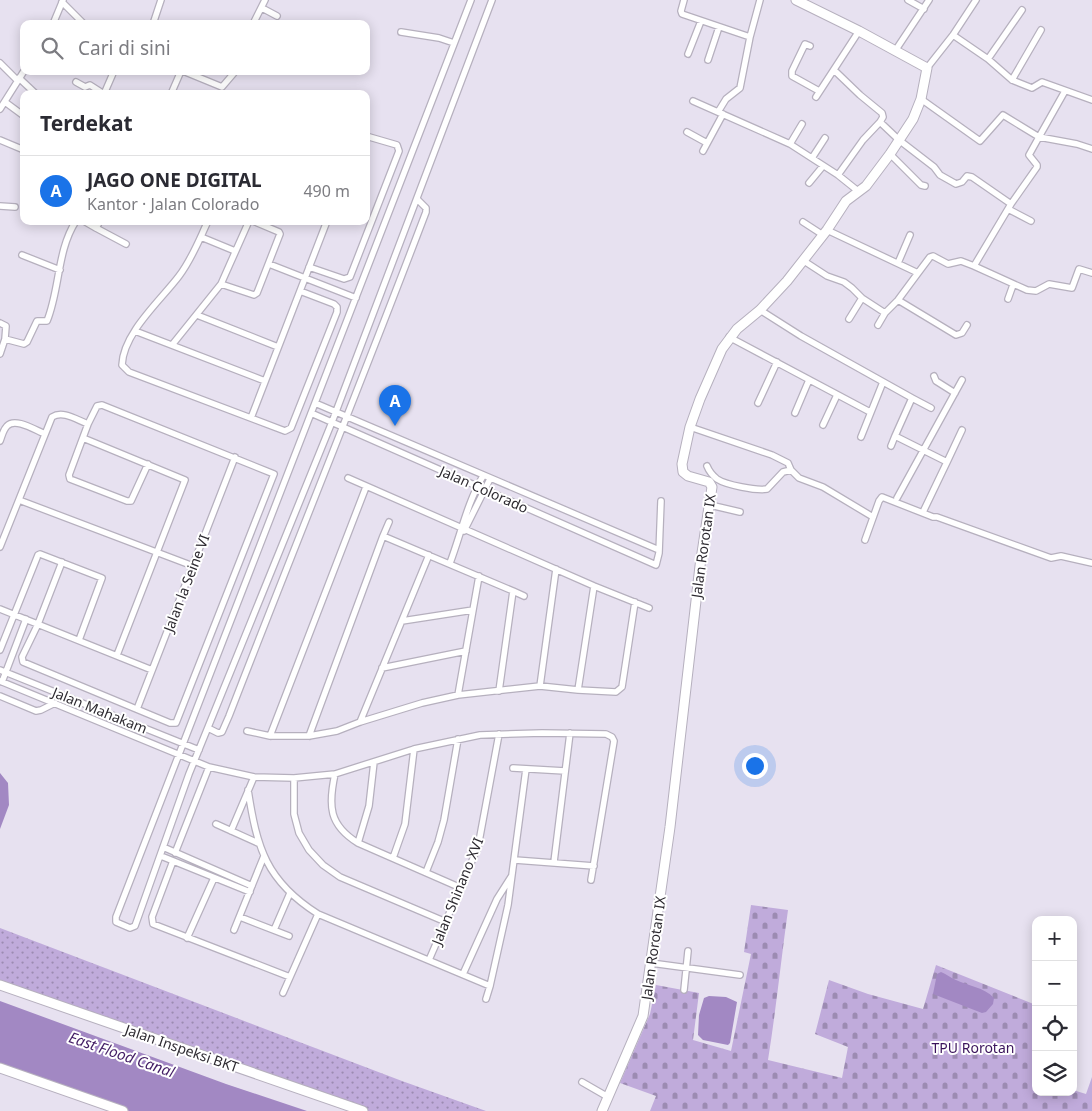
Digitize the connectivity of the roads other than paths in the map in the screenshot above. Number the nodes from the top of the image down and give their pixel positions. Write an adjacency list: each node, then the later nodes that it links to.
1 (161, 0): 18 (street)
2 (265, 0): 12 (street)
3 (471, 0): 27 (street)
4 (492, 0): 78 (street)
5 (684, 0): 20 (street)
6 (760, 0): 26 (street)
7 (796, 0): 23 (street)
8 (908, 0): 13 (street)
9 (930, 0): 13 (street)
10 (976, 0): 25 (street)
11 (63, 1): 16 (street); 17 (street)
12 (262, 8): 15 (street); 19 (street)
13 (924, 9): 29 (street)
14 (1022, 10): 31 (street)
15 (277, 16)
16 (55, 20)
17 (80, 20)
18 (154, 20)
19 (255, 20)
20 (701, 21): 21 (street); 30 (street)
21 (719, 27): 26 (street); 32 (street)
22 (1041, 30): 42 (street)
23 (859, 31): 29 (street); 35 (street)
24 (401, 32): 27 (street)
25 (953, 35): 31 (street); 34 (street)
26 (750, 37): 57 (street)
27 (454, 43): 110 (street)
28 (810, 46): 48 (street)
29 (895, 50): 34 (street)
30 (688, 54)
31 (988, 59): 42 (street)
32 (708, 60)
33 (0, 63): 41 (street)
34 (927, 68): 51 (street, Jalan Rorotan IX)
35 (834, 70): 48 (street); 58 (street)
36 (21, 75): 41 (street)
37 (112, 75): 46 (street)
38 (180, 75): 47 (street)
39 (193, 75): 40 (street)
40 (232, 75)
41 (18, 79): 44 (street); 54 (street)
42 (1012, 80): 49 (street)
43 (76, 82): 45 (street)
44 (31, 90)
45 (98, 90)
46 (106, 90)
47 (174, 90)
48 (819, 91): 50 (street)
49 (1066, 91): 52 (street); 62 (street)
50 (816, 97)
51 (921, 99): 62 (street); 65 (street, Jalan Rorotan IX)
52 (1092, 100)
53 (693, 101): 57 (street)
54 (5, 102): 55 (street); 56 (street)
55 (0, 109)
56 (20, 113)
57 (721, 113): 66 (street); 67 (street)
58 (880, 122): 65 (street); 74 (street)
59 (802, 124): 67 (street)
60 (687, 132): 66 (street)
61 (370, 137): 102 (street)
62 (1039, 137): 69 (street); 81 (street)
63 (826, 138): 72 (street)
64 (0, 140): 68 (street)
65 (899, 140): 71 (street, Jalan Rorotan IX); 81 (street)
66 (707, 144): 70 (street)
67 (790, 144): 72 (street)
68 (20, 148)
69 (1092, 149)
70 (703, 151)
71 (890, 154): 76 (street); 77 (street, Jalan Rorotan IX)
72 (812, 158): 73 (street)
73 (823, 166): 74 (street); 75 (street)
74 (838, 175): 77 (street)
75 (809, 183)
76 (925, 186)
77 (858, 191): 92 (street, Jalan Rorotan IX)
78 (417, 199): 112 (street); 115 (street)
79 (0, 206): 80 (street)
80 (15, 207)
81 (1010, 207): 82 (street); 101 (street)
82 (1031, 220)
83 (803, 222): 92 (street)
84 (74, 225): 103 (street)
85 (91, 225): 91 (street)
86 (98, 225): 91 (street)
87 (206, 225): 94 (street)
88 (247, 225): 96 (street)
89 (262, 225): 100 (street)
90 (325, 225): 102 (street)
91 (96, 228): 95 (street)
92 (825, 233): 98 (street, Jalan Rorotan IX); 99 (street)
93 (910, 235): 99 (street)
94 (201, 237): 96 (street); 123 (street)
95 (126, 244)
96 (235, 251): 107 (street)
97 (22, 255): 103 (street)
98 (804, 261): 111 (street); 116 (street, Jalan Rorotan IX)
99 (898, 263): 104 (street)
100 (269, 264): 106 (street); 107 (street)
101 (974, 266): 104 (street); 108 (street)
102 (309, 267): 106 (street)
103 (60, 270): 125 (street)
104 (918, 273): 114 (street)
105 (1092, 273): 108 (street)
106 (305, 278): 109 (street); 110 (street)
107 (221, 284): 118 (street)
108 (1013, 285): 113 (street)
109 (300, 291): 127 (street); 146 (street)
110 (356, 298): 138 (street)
111 (862, 298): 117 (street); 119 (street)
112 (379, 299): 115 (street); 141 (street)
113 (1008, 299)
114 (898, 300): 117 (street); 122 (street)
115 (392, 303): 145 (street)
116 (760, 310): 124 (street, Jalan Rorotan IX); 134 (street)
117 (885, 313): 121 (street)
118 (197, 315): 126 (street); 127 (street)
119 (849, 319)
120 (0, 323): 125 (street)
121 (878, 325)
122 (967, 325)
123 (135, 331): 126 (street); 146 (street)
124 (730, 337): 129 (street); 150 (street, Jalan Rorotan IX)
125 (5, 339): 128 (street)
126 (172, 346): 133 (street)
127 (278, 347): 133 (street)
128 (0, 354)
129 (777, 362): 131 (street); 139 (street)
130 (934, 376): 135 (street)
131 (809, 380): 136 (street); 143 (street)
132 (962, 380): 135 (street)
133 (265, 382): 146 (street)
134 (883, 382): 137 (street); 142 (street)
135 (955, 392): 159 (street)
136 (837, 395): 142 (street); 149 (street)
137 (912, 398): 140 (street); 154 (street)
138 (315, 403): 141 (street, Jalan Colorado); 144 (street)
139 (758, 403)
140 (931, 408)
141 (334, 411): 145 (street, Jalan Colorado); 147 (street)
142 (870, 412): 155 (street)
143 (795, 413)
144 (314, 415): 147 (street, Jalan Colorado); 230 (street)
145 (347, 417): 151 (street); 164 (street, Jalan Colorado)
146 (251, 418)
147 (330, 421): 151 (street, Jalan Colorado); 194 (street)
148 (88, 424): 153 (street); 156 (street); 160 (street)
149 (824, 425)
150 (690, 427): 165 (street); 176 (street, Jalan Rorotan IX)
151 (343, 428): 169 (street, Jalan Colorado); 196 (street)
152 (962, 430): 161 (street)
153 (45, 434): 157 (street); 174 (street)
154 (895, 436): 158 (street); 159 (street)
155 (861, 437)
156 (83, 438): 162 (street); 162 (street)
157 (0, 441)
158 (891, 446)
159 (924, 450): 161 (street); 173 (street)
160 (235, 457): 191 (street, Jalan la Seine VI); 221 (street)
161 (947, 462): 177 (street)
162 (148, 464): 186 (street)
163 (707, 466): 165 (street)
164 (469, 470): 166 (street, Jalan Colorado); 169 (street)
165 (791, 470): 179 (street)
166 (483, 476): 168 (street, Jalan Colorado); 170 (street)
167 (348, 478): 171 (street)
168 (490, 479): 172 (street); 185 (street, Jalan Colorado)
169 (464, 481): 170 (street, Jalan Colorado)
170 (477, 486): 172 (street, Jalan Colorado); 181 (street)
171 (366, 487): 181 (street); 227 (street)
172 (485, 490): 181 (street); 185 (street, Jalan Colorado)
173 (897, 498)
174 (19, 500): 184 (street); 186 (street)
175 (661, 501): 185 (street)
176 (710, 505): 178 (street); 273 (street, Jalan Rorotan IX)
177 (924, 510)
178 (740, 512)
179 (874, 517): 183 (street); 190 (street)
180 (389, 522): 182 (street)
181 (462, 531): 189 (street); 192 (street)
182 (383, 536): 187 (street); 228 (street)
183 (865, 540)
184 (0, 547)
185 (659, 550)
186 (158, 553): 191 (street); 210 (street)
187 (429, 554): 189 (street); 205 (street)
188 (62, 562): 203 (street); 206 (street); 207 (street)
189 (450, 563): 193 (street)
190 (1092, 563)
191 (193, 566): 212 (street, Jalan la Seine VI)
192 (556, 569): 195 (street); 215 (street)
193 (479, 576): 197 (street); 202 (street)
194 (267, 584): 196 (street); 223 (street)
195 (594, 586): 199 (street); 216 (street)
196 (278, 589): 223 (street)
197 (513, 591): 198 (street); 217 (street)
198 (524, 596)
199 (635, 602): 200 (street); 216 (street)
200 (649, 608)
201 (0, 609): 203 (street)
202 (473, 610): 205 (street); 209 (street)
203 (15, 615): 204 (street); 208 (street)
204 (26, 619): 206 (street); 213 (street)
205 (402, 621): 211 (street)
206 (38, 624): 207 (street); 221 (street)
207 (79, 640): 210 (street)
208 (0, 650)
209 (466, 651): 211 (street); 218 (street)
210 (117, 656): 212 (street)
211 (382, 668): 222 (street)
212 (152, 670): 221 (street, Jalan la Seine VI)
213 (3, 671): 214 (street); 230 (street, Jalan Mahakam)
214 (1, 682): 220 (street, Jalan Mahakam)
215 (540, 686): 216 (street); 217 (street)
216 (578, 690)
217 (498, 692): 218 (street)
218 (458, 695): 222 (street)
219 (0, 696): 220 (street)
220 (55, 703): 233 (street, Jalan Mahakam)
221 (137, 710)
222 (360, 722): 228 (street)
223 (208, 728): 232 (street)
224 (247, 731): 227 (street)
225 (570, 733): 226 (street, Jalan Mahakam); 239 (street); 256 (street, Jalan Mahakam)
226 (498, 734): 229 (street, Jalan Mahakam); 261 (street, Jalan Shinano XVI)
227 (270, 736): 228 (street)
228 (309, 736)
229 (458, 739): 231 (street, Jalan Mahakam); 257 (street)
230 (184, 743): 232 (street, Jalan Mahakam); 233 (street)
231 (414, 749): 235 (street, Jalan Mahakam); 252 (street)
232 (199, 750): 234 (street)
233 (180, 754): 234 (street, Jalan Mahakam); 250 (street)
234 (195, 761): 236 (street, Jalan Mahakam); 248 (street)
235 (374, 762): 240 (street, Jalan Mahakam); 247 (street)
236 (209, 767): 241 (street, Jalan Mahakam); 249 (street)
237 (512, 768): 238 (street)
238 (526, 769): 239 (street); 253 (street)
239 (565, 771): 255 (street)
240 (335, 774): 242 (street, Jalan Mahakam); 247 (street)
241 (254, 776): 242 (street, Jalan Mahakam); 243 (street)
242 (294, 778): 266 (street)
243 (248, 790): 245 (street); 246 (street)
244 (216, 824): 245 (street)
245 (232, 831): 246 (street)
246 (258, 842): 251 (street)
247 (358, 843): 252 (street)
248 (164, 848): 249 (street); 250 (street)
249 (178, 854): 254 (street); 262 (street)
250 (161, 856): 254 (street)
251 (264, 856): 262 (street); 263 (street)
252 (393, 858): 257 (street)
253 (515, 860): 255 (street); 258 (street)
254 (175, 862): 259 (street); 270 (street)
255 (554, 862): 256 (street)
256 (594, 866): 260 (street)
257 (426, 872): 261 (street)
258 (513, 875): 275 (street); 279 (street)
259 (214, 878): 262 (street); 270 (street)
260 (591, 880)
261 (461, 888): 266 (street, Jalan Shinano XVI)
262 (251, 889): 265 (street)
263 (290, 893): 264 (street); 268 (street)
264 (318, 914): 272 (street); 277 (street)
265 (240, 917): 267 (street); 268 (street)
266 (446, 922): 272 (street, Jalan Shinano XVI)
267 (234, 930)
268 (274, 930): 269 (street)
269 (289, 936)
270 (187, 938): 277 (street)
271 (688, 951): 274 (street)
272 (428, 960): 275 (street)
273 (651, 963): 274 (street); 285 (street, Jalan Rorotan IX)
274 (686, 968): 276 (street); 280 (street)
275 (463, 974): 279 (street)
276 (740, 975)
277 (290, 977): 281 (street)
278 (0, 985): 287 (street, Jalan Inspeksi BKT)
279 (490, 986): 282 (street)
280 (684, 990)
281 (283, 993)
282 (486, 999)
283 (0, 1068): 286 (street)
284 (582, 1082): 285 (street)
285 (608, 1096): 288 (street, Jalan Rorotan IX)
286 (123, 1111)
287 (363, 1111)
288 (602, 1111)

